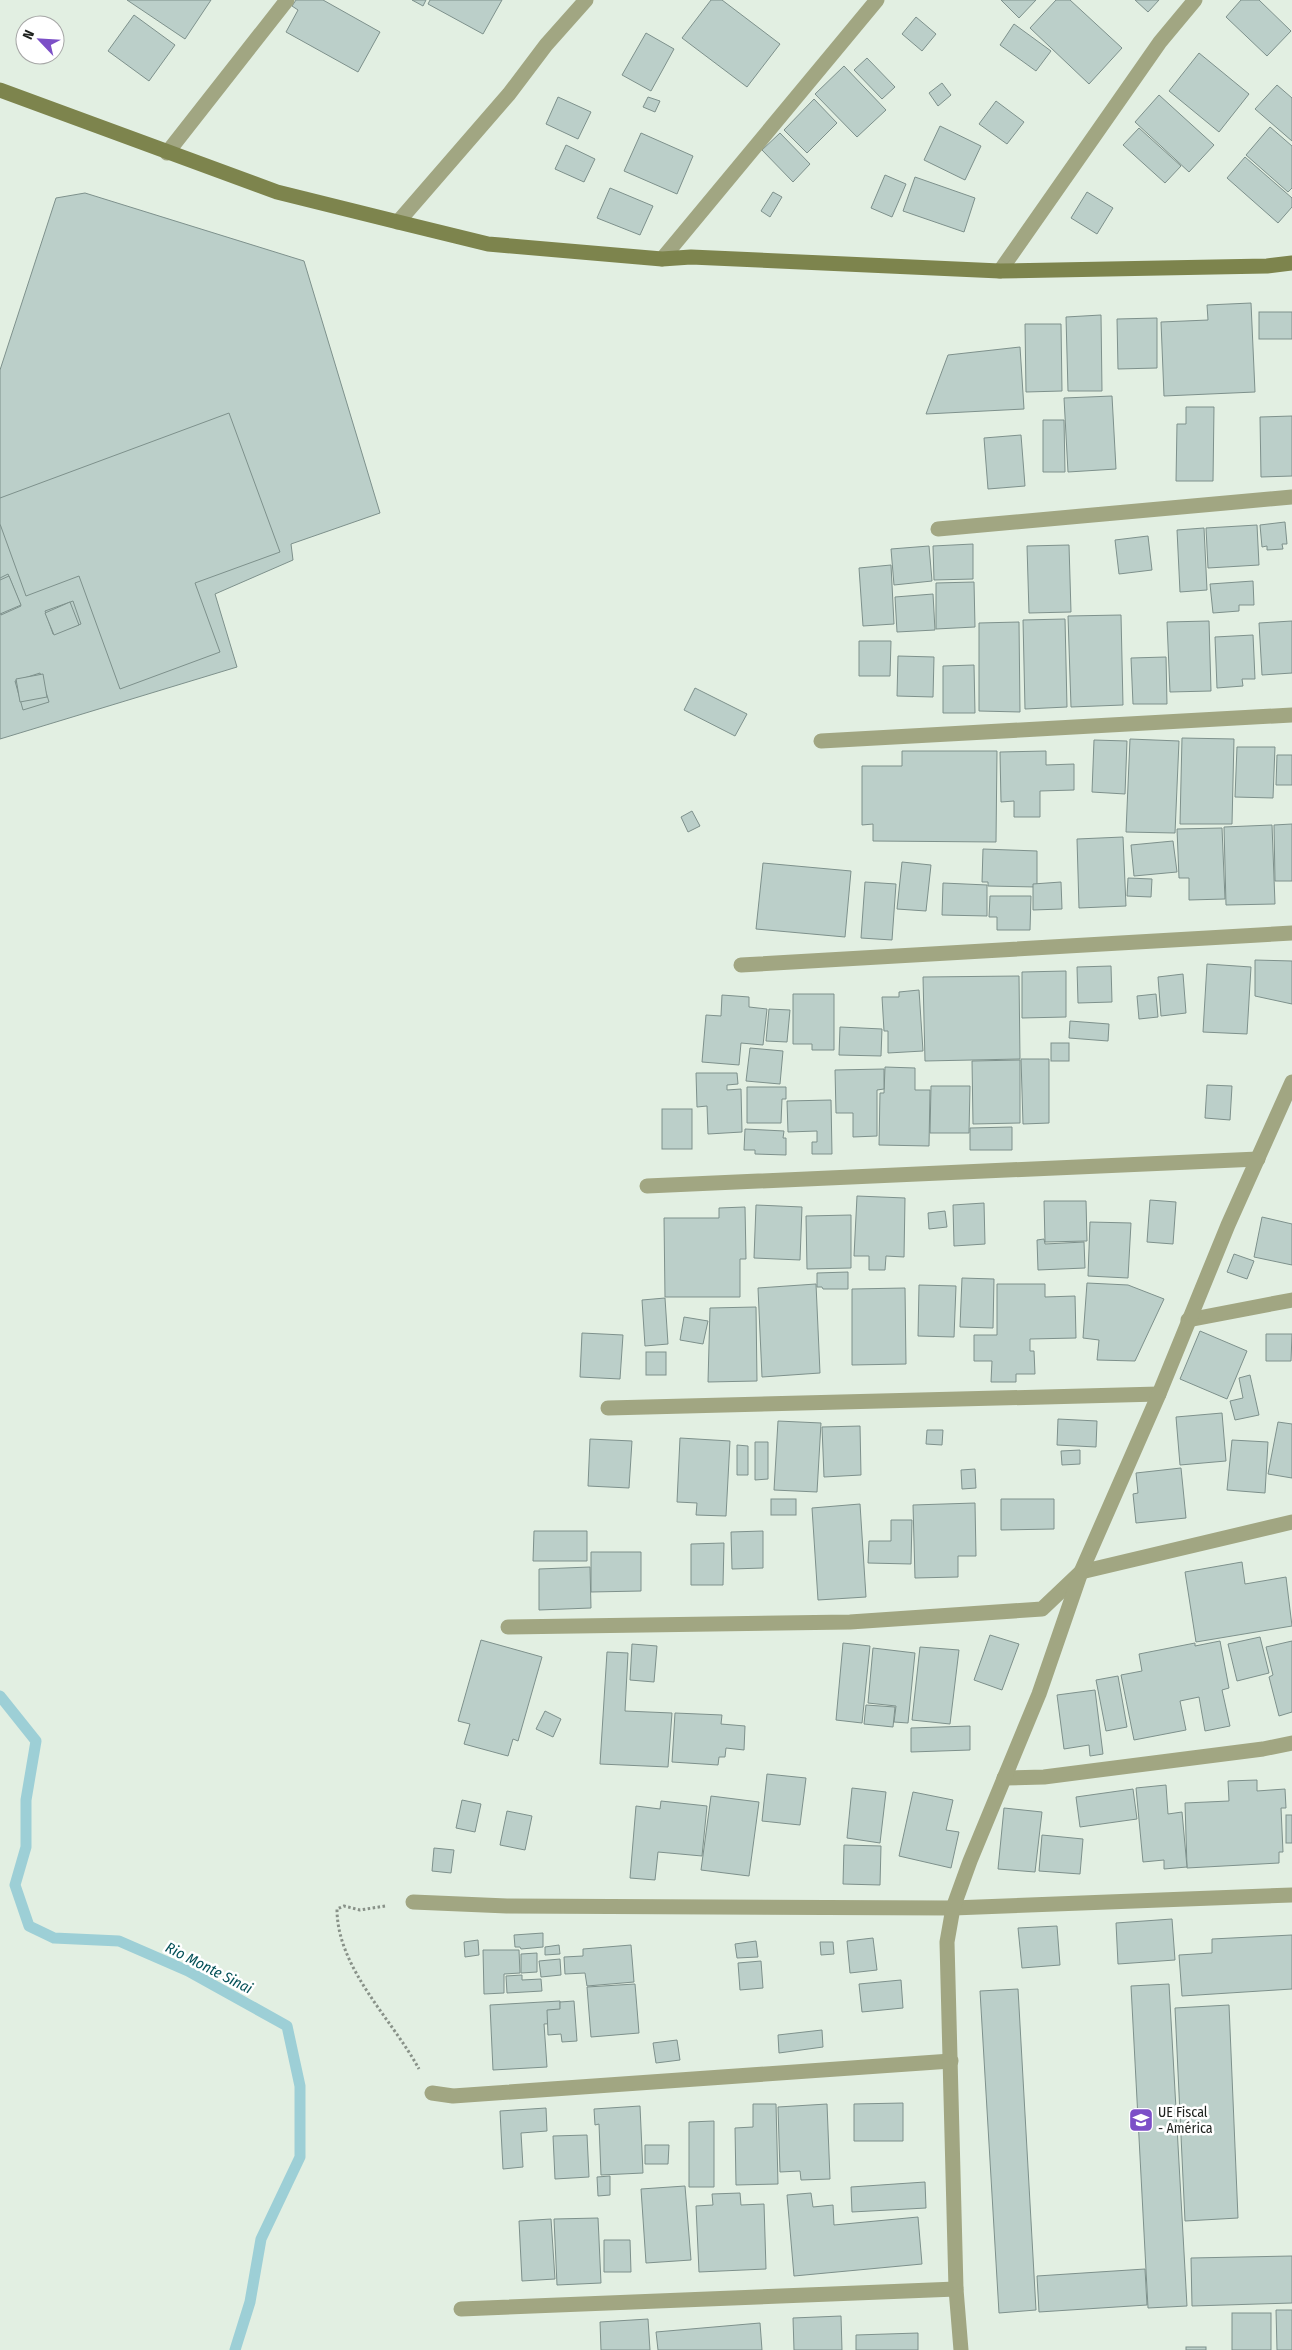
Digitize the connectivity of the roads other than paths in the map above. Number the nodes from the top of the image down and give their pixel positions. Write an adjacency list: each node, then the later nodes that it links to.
1 (287, 0): 6 (street)
2 (586, 0): 7 (street)
3 (878, 0): 8 (street)
4 (1195, 0): 10 (street)
5 (0, 90): 6 (street)
6 (167, 153): 7 (street)
7 (398, 222): 8 (street)
8 (662, 260): 10 (street)
9 (1292, 263): 10 (street)
10 (1000, 272)
11 (1292, 498): 12 (street)
12 (938, 529)
13 (1292, 714): 14 (street)
14 (821, 741)
15 (1292, 933): 16 (street)
16 (741, 965)
17 (1291, 1085): 18 (street)
18 (1258, 1159): 19 (street); 21 (street)
19 (647, 1186)
20 (1292, 1300): 21 (street)
21 (1188, 1320): 22 (street)
22 (1159, 1394): 23 (street); 25 (street)
23 (608, 1408)
24 (1292, 1522): 25 (street)
25 (1081, 1572): 26 (street); 28 (street)
26 (508, 1627)
27 (1292, 1743): 28 (street)
28 (1004, 1778): 31 (street)
29 (1292, 1896): 31 (street)
30 (413, 1902): 31 (street)
31 (953, 1908): 32 (street)
32 (951, 2061): 33 (street); 34 (street)
33 (432, 2093)
34 (956, 2289): 35 (street); 36 (street)
35 (461, 2309)
36 (961, 2350)

